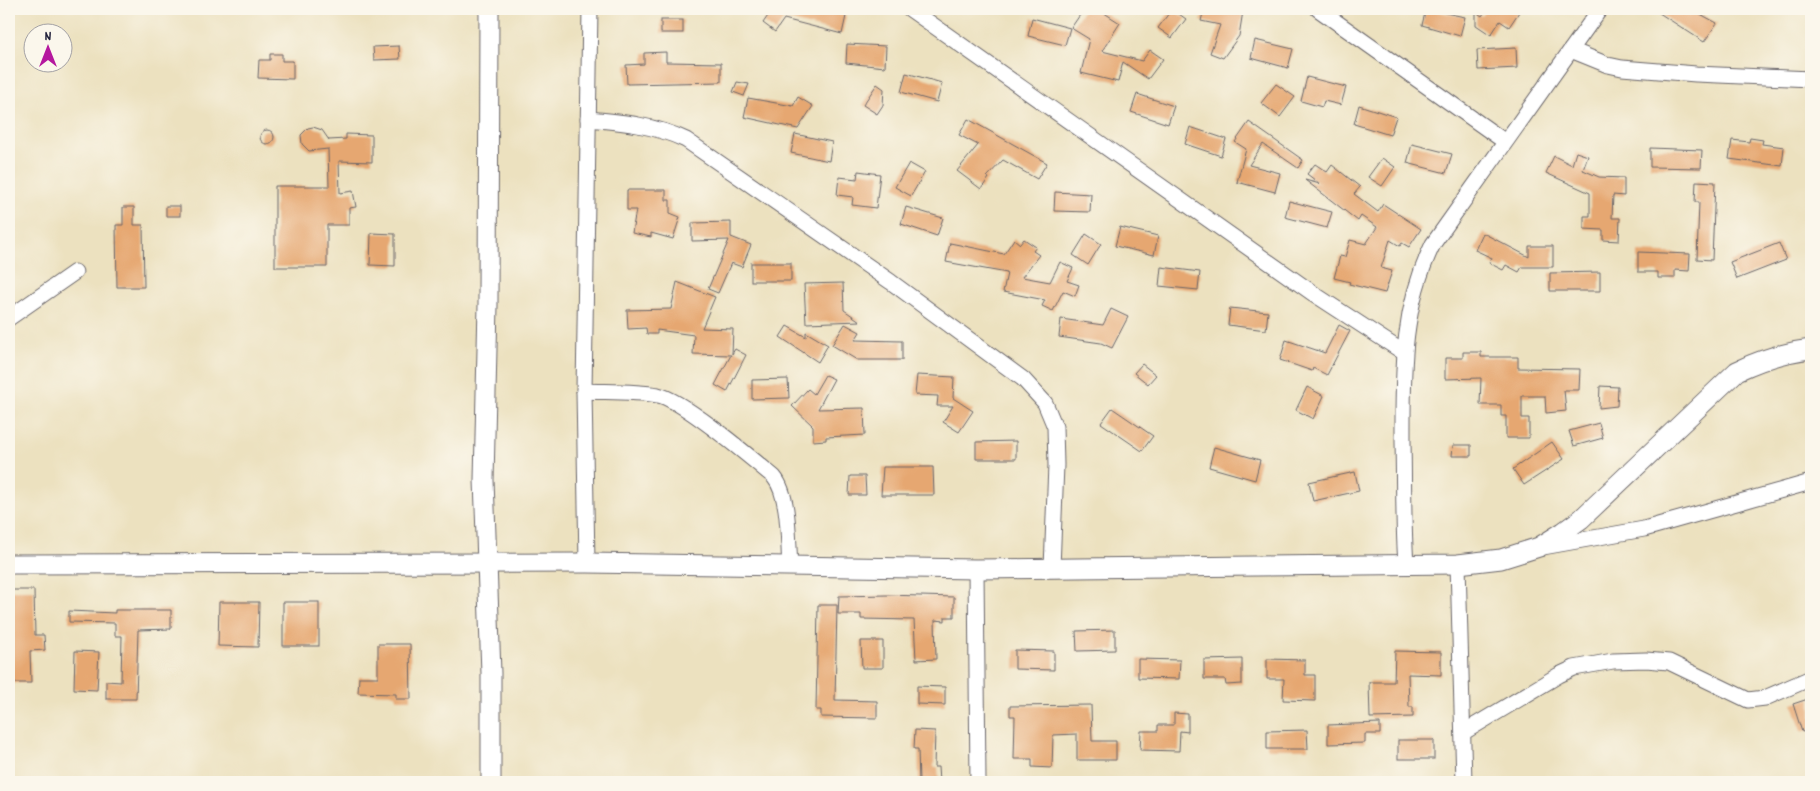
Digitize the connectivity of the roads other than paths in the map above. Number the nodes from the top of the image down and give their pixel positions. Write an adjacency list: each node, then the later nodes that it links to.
1 (489, 9): 19 (street)
2 (590, 9): 8 (street)
3 (910, 9): 13 (street)
4 (1318, 9): 9 (street)
5 (1600, 9): 6 (street)
6 (1571, 50): 7 (street); 9 (street)
7 (1811, 79)
8 (588, 119): 14 (street); 23 (street)
9 (1504, 141): 13 (street)
10 (75, 272): 11 (street)
11 (9, 318)
12 (1811, 349): 16 (street)
13 (1403, 352): 20 (street)
14 (584, 391): 17 (street); 22 (street)
15 (1811, 482): 16 (street)
16 (1539, 547): 21 (street)
17 (587, 563): 19 (street); 22 (street)
18 (9, 564): 19 (street)
19 (488, 564): 27 (street)
20 (1406, 564): 21 (street); 23 (street)
21 (1458, 564): 26 (street)
22 (790, 568): 24 (street)
23 (1052, 568): 24 (street)
24 (976, 569): 28 (street)
25 (1811, 678): 26 (street)
26 (1464, 732): 29 (street)
27 (491, 782)
28 (978, 782)
29 (1464, 782)

